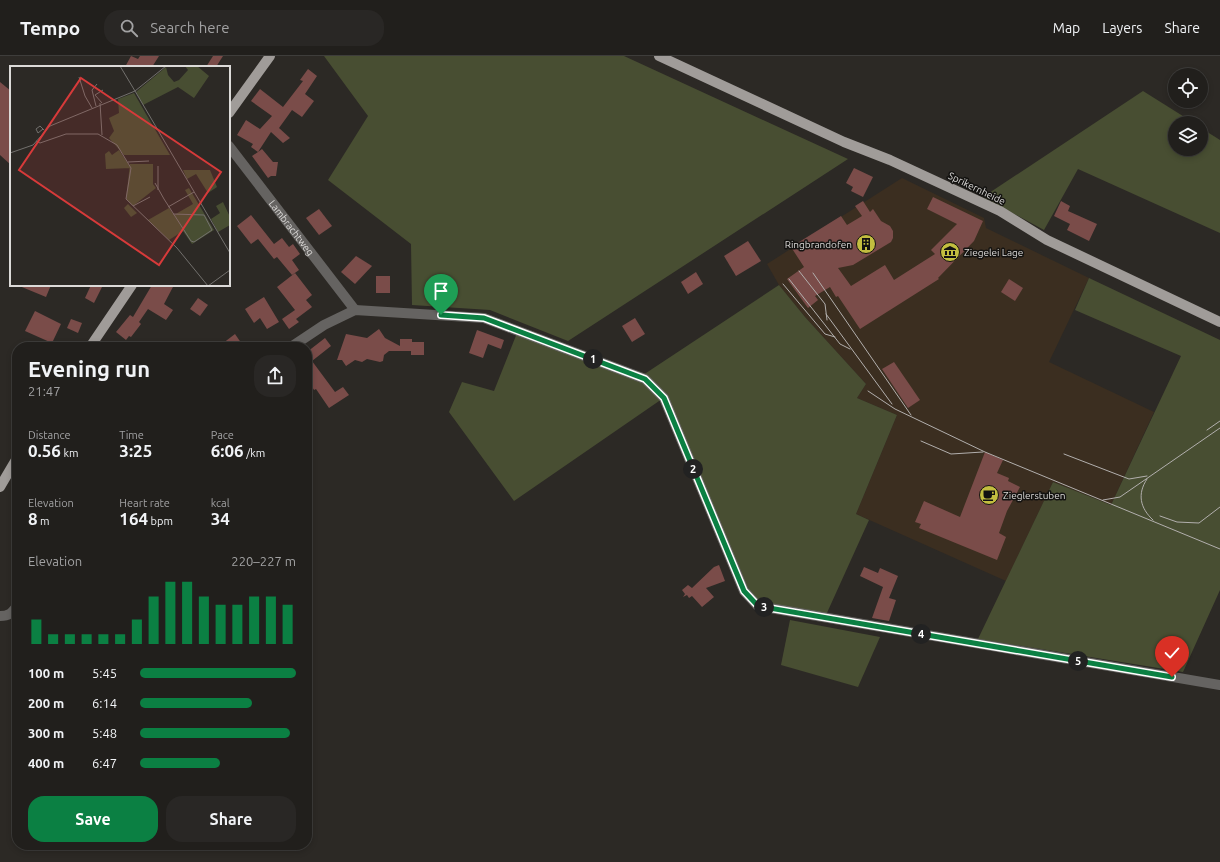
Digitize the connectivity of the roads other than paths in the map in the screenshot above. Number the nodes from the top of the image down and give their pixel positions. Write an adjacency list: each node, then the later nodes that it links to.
1 (270, 56): 3 (main road)
2 (659, 56): 7 (main road, Sprikernheide)
3 (230, 112)
4 (230, 147): 6 (street, Lambrachtweg)
5 (131, 286): 8 (main road)
6 (355, 310): 9 (street); 14 (street)
7 (1220, 322)
8 (93, 342)
9 (298, 342)
10 (12, 467): 11 (main road)
11 (0, 487)
12 (12, 613): 13 (street)
13 (0, 616)
14 (1220, 685)

